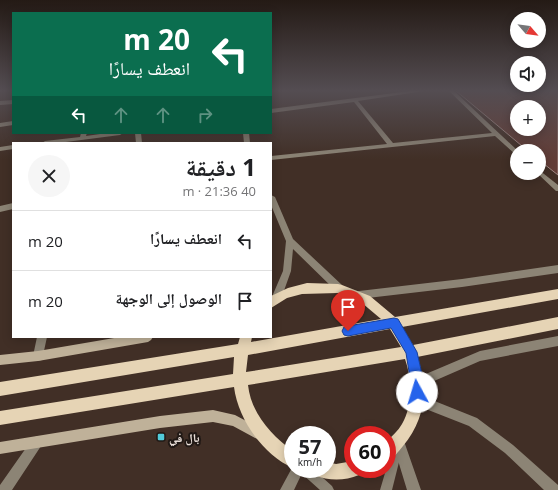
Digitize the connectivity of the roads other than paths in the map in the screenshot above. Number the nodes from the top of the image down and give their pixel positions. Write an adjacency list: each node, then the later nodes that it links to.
1 (365, 113): 9 (street)
2 (474, 113): 6 (street)
3 (12, 123): 4 (street)
4 (0, 125)
5 (108, 134): 7 (street)
6 (496, 134): 9 (street); 11 (street)
7 (83, 136): 8 (street)
8 (65, 142)
9 (391, 145): 13 (street)
10 (12, 147): 12 (street)
11 (510, 147)
12 (0, 149)
13 (272, 158)
14 (546, 178): 15 (street)
15 (558, 189)
16 (272, 199): 19 (street)
17 (12, 206): 18 (street)
18 (0, 209)
19 (290, 241): 21 (street); 24 (street)
20 (558, 269): 23 (street)
21 (339, 288): 23 (main road); 24 (main road)
22 (558, 294): 26 (main road)
23 (359, 295): 26 (main road)
24 (274, 301)
25 (558, 322): 32 (main road)
26 (394, 323): 31 (main road); 32 (main road)
27 (42, 338): 33 (street)
28 (142, 338): 33 (main road)
29 (246, 338): 31 (main road)
30 (558, 341): 36 (street)
31 (241, 350): 35 (main road); 37 (main road)
32 (411, 352): 35 (main road); 36 (main road)
33 (38, 356): 34 (main road)
34 (0, 360)
35 (239, 380): 39 (main road); 40 (main road)
36 (418, 383): 38 (main road)
37 (0, 389)
38 (417, 400): 42 (main road); 54 (street)
39 (0, 418)
40 (262, 435): 41 (main road); 45 (main road)
41 (37, 442): 43 (main road); 49 (street)
42 (396, 444)
43 (0, 448)
44 (396, 454): 53 (street)
45 (284, 455)
46 (293, 478): 50 (street)
47 (315, 478): 51 (lane)
48 (388, 478): 52 (lane)
49 (4, 490)
50 (287, 490)
51 (328, 490)
52 (386, 490)
53 (414, 490)
54 (554, 490)

